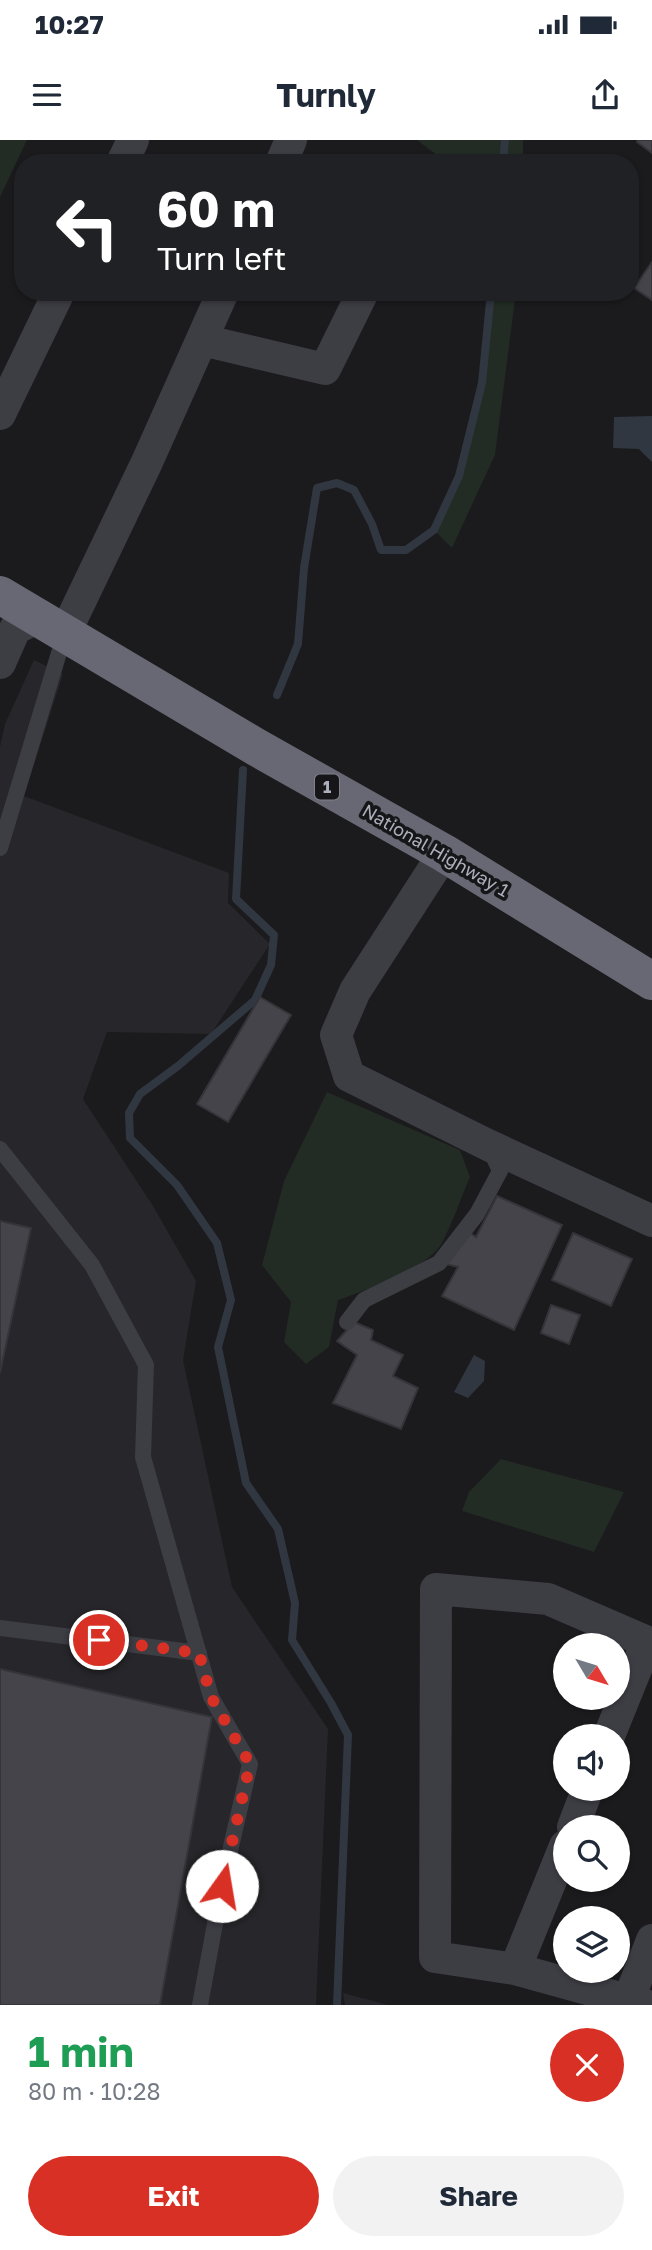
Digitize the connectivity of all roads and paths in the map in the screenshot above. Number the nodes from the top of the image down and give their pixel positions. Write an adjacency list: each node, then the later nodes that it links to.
1 (55, 301): 5 (street)
2 (219, 301): 4 (street)
3 (359, 301): 4 (street)
4 (202, 340): 7 (street)
5 (0, 414)
6 (0, 595): 7 (highway, National Highway 1 / 1)
7 (52, 625): 8 (street); 9 (lane); 10 (highway, National Highway 1 / 1)
8 (0, 663)
9 (0, 848)
10 (444, 853): 11 (highway, National Highway 1 / 1); 12 (street)
11 (652, 981)
12 (488, 1145): 14 (street); 15 (lane)
13 (0, 1149): 18 (lane)
14 (652, 1222)
15 (347, 1322)
16 (0, 1628): 18 (lane)
17 (650, 1643): 19 (street); 22 (street)
18 (199, 1653): 24 (lane)
19 (614, 1724)
20 (553, 1876): 22 (street)
21 (652, 1940): 23 (street)
22 (515, 1969): 23 (street)
23 (636, 2003)
24 (200, 2005)

